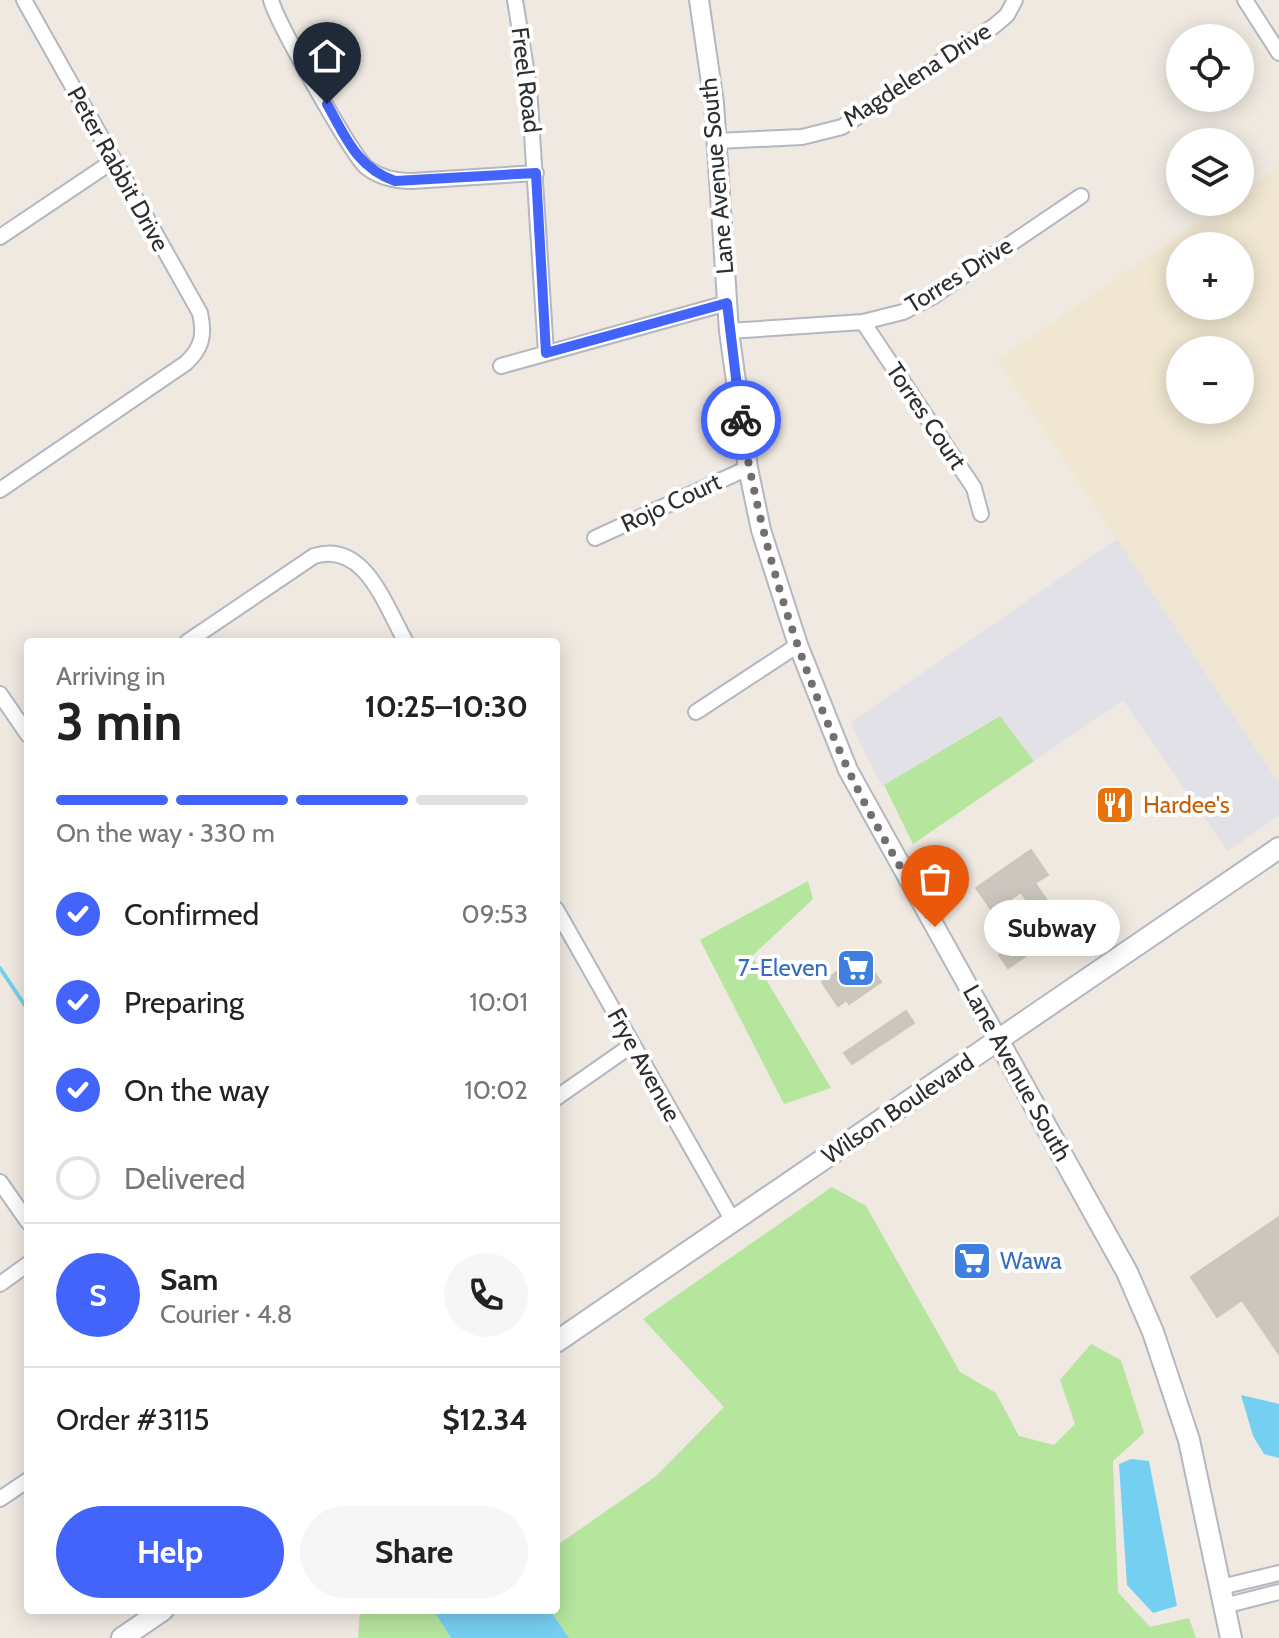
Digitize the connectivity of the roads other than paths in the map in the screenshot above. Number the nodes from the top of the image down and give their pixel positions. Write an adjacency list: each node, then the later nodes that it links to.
1 (24, 0): 9 (street, Peter Rabbit Drive)
2 (271, 0): 10 (street)
3 (515, 0): 10 (street, Freel Road)
4 (699, 0): 8 (street, Lane Avenue South)
5 (1245, 0): 7 (street)
6 (1014, 2): 8 (street, Magdelena Drive)
7 (1279, 53)
8 (717, 141): 13 (street, Lane Avenue South)
9 (113, 161): 12 (street); 19 (street, Peter Rabbit Drive)
10 (536, 173): 16 (street, Freel Road)
11 (1081, 196): 14 (street, Torres Drive)
12 (0, 237)
13 (727, 303): 15 (street, Lane Avenue South); 16 (street)
14 (863, 322): 15 (street, Torres Drive); 20 (street, Torres Court)
15 (729, 331): 18 (street, Lane Avenue South)
16 (546, 353): 17 (street)
17 (501, 366)
18 (748, 468): 21 (street, Rojo Court); 24 (street, Lane Avenue South)
19 (0, 490)
20 (981, 514)
21 (595, 538)
22 (193, 638): 23 (street)
23 (404, 638)
24 (798, 645): 26 (street); 30 (street, Lane Avenue South)
25 (0, 694): 27 (street)
26 (696, 712)
27 (24, 729)
28 (1279, 848): 30 (main road, Wilson Boulevard)
29 (560, 916): 31 (street, Frye Avenue)
30 (998, 1040): 35 (main road, Wilson Boulevard); 43 (main road, Lane Avenue South)
31 (632, 1045): 32 (street); 35 (street, Frye Avenue)
32 (560, 1095)
33 (0, 1182): 34 (street)
34 (24, 1216)
35 (733, 1221): 38 (main road, Wilson Boulevard)
36 (24, 1267): 37 (street)
37 (0, 1284)
38 (560, 1339)
39 (24, 1483): 40 (street)
40 (0, 1499)
41 (1279, 1573): 43 (street)
42 (1279, 1592): 43 (street)
43 (1222, 1596): 46 (main road, Lane Avenue South)
44 (157, 1614): 45 (main road)
45 (122, 1638)
46 (1231, 1638)

